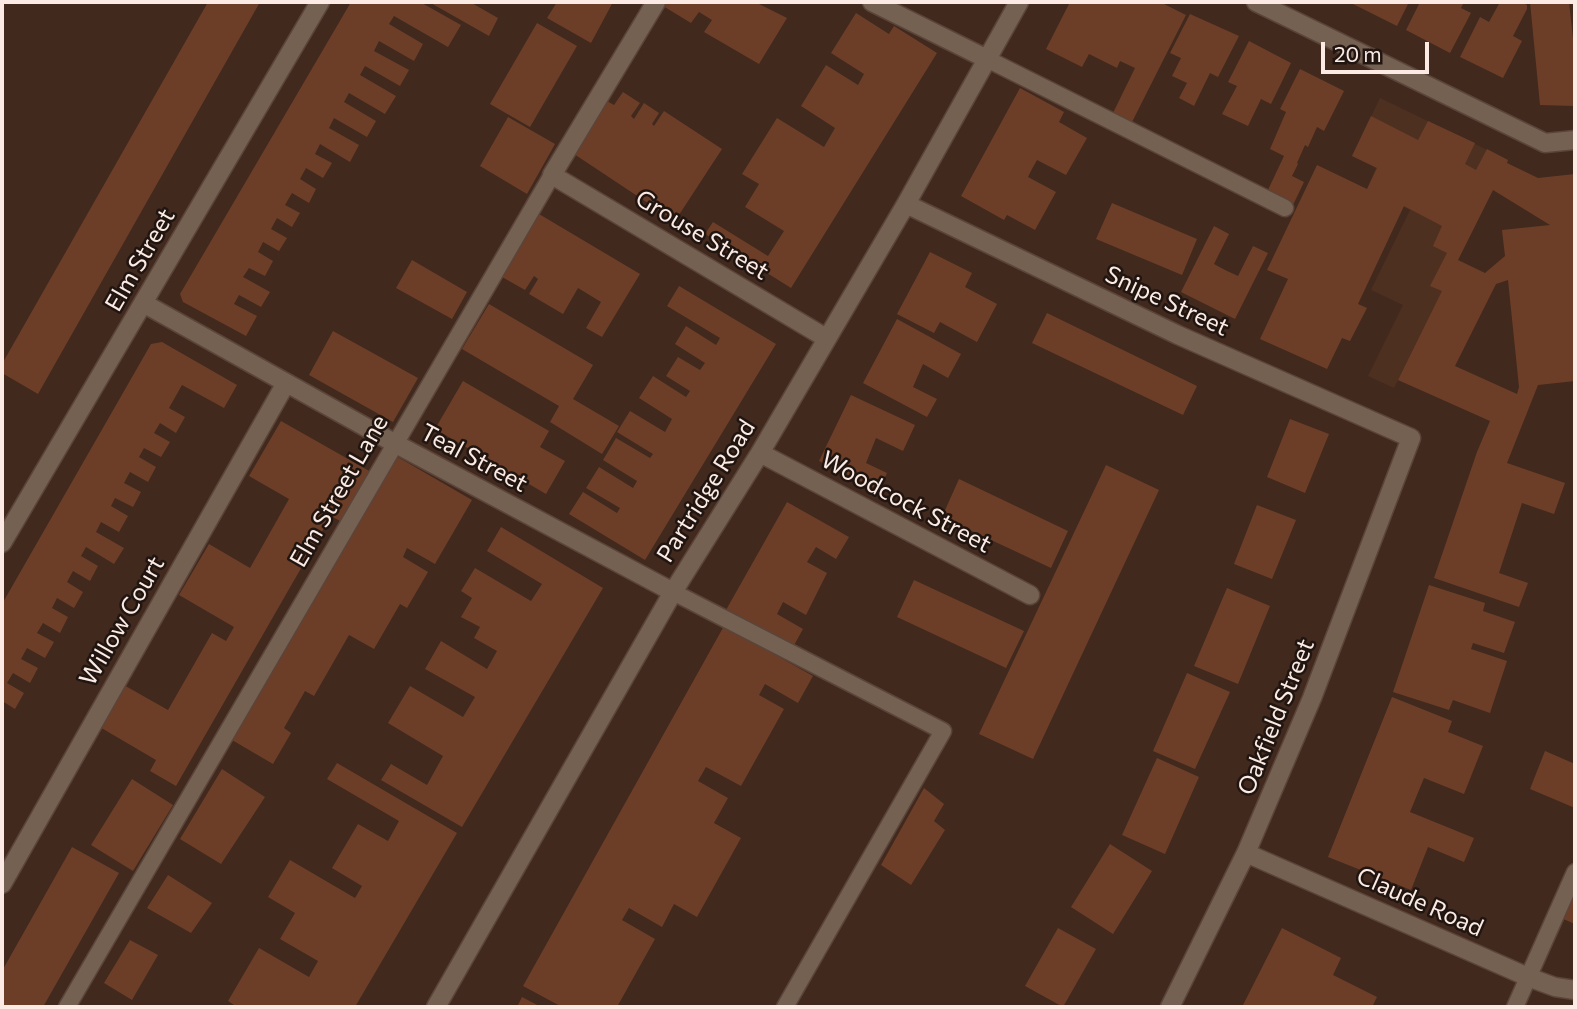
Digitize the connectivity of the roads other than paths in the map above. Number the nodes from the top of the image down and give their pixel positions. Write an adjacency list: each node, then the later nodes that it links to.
1 (320, 2): 11 (street, Elm Street)
2 (656, 2): 8 (street, Elm Street Lane)
3 (872, 2): 6 (street)
4 (1019, 2): 6 (street, Partridge Road)
5 (1256, 2): 7 (street)
6 (987, 59): 9 (street, Partridge Road); 10 (lane)
7 (1575, 140)
8 (552, 175): 12 (street, Grouse Street); 15 (lane, Elm Street Lane)
9 (906, 204): 12 (street, Partridge Road); 14 (street, Snipe Street)
10 (1285, 208)
11 (143, 303): 13 (street, Teal Street); 17 (street, Elm Street)
12 (826, 338): 16 (street, Partridge Road)
13 (286, 383): 15 (street, Teal Street); 22 (street, Willow Court)
14 (1411, 438): 20 (street, Oakfield Street)
15 (396, 444): 18 (street, Teal Street); 25 (lane, Elm Street Lane)
16 (760, 453): 18 (street, Partridge Road); 19 (street, Woodcock Street)
17 (2, 543)
18 (673, 592): 26 (street, Partridge Road); 27 (lane)
19 (1030, 595)
20 (1247, 853): 23 (street, Claude Road); 28 (street, Oakfield Street)
21 (1575, 872): 23 (lane)
22 (2, 884)
23 (1528, 977): 24 (street, Claude Road); 29 (lane)
24 (1575, 990)
25 (67, 1007)
26 (436, 1007)
27 (785, 1007)
28 (1170, 1007)
29 (1515, 1007)

